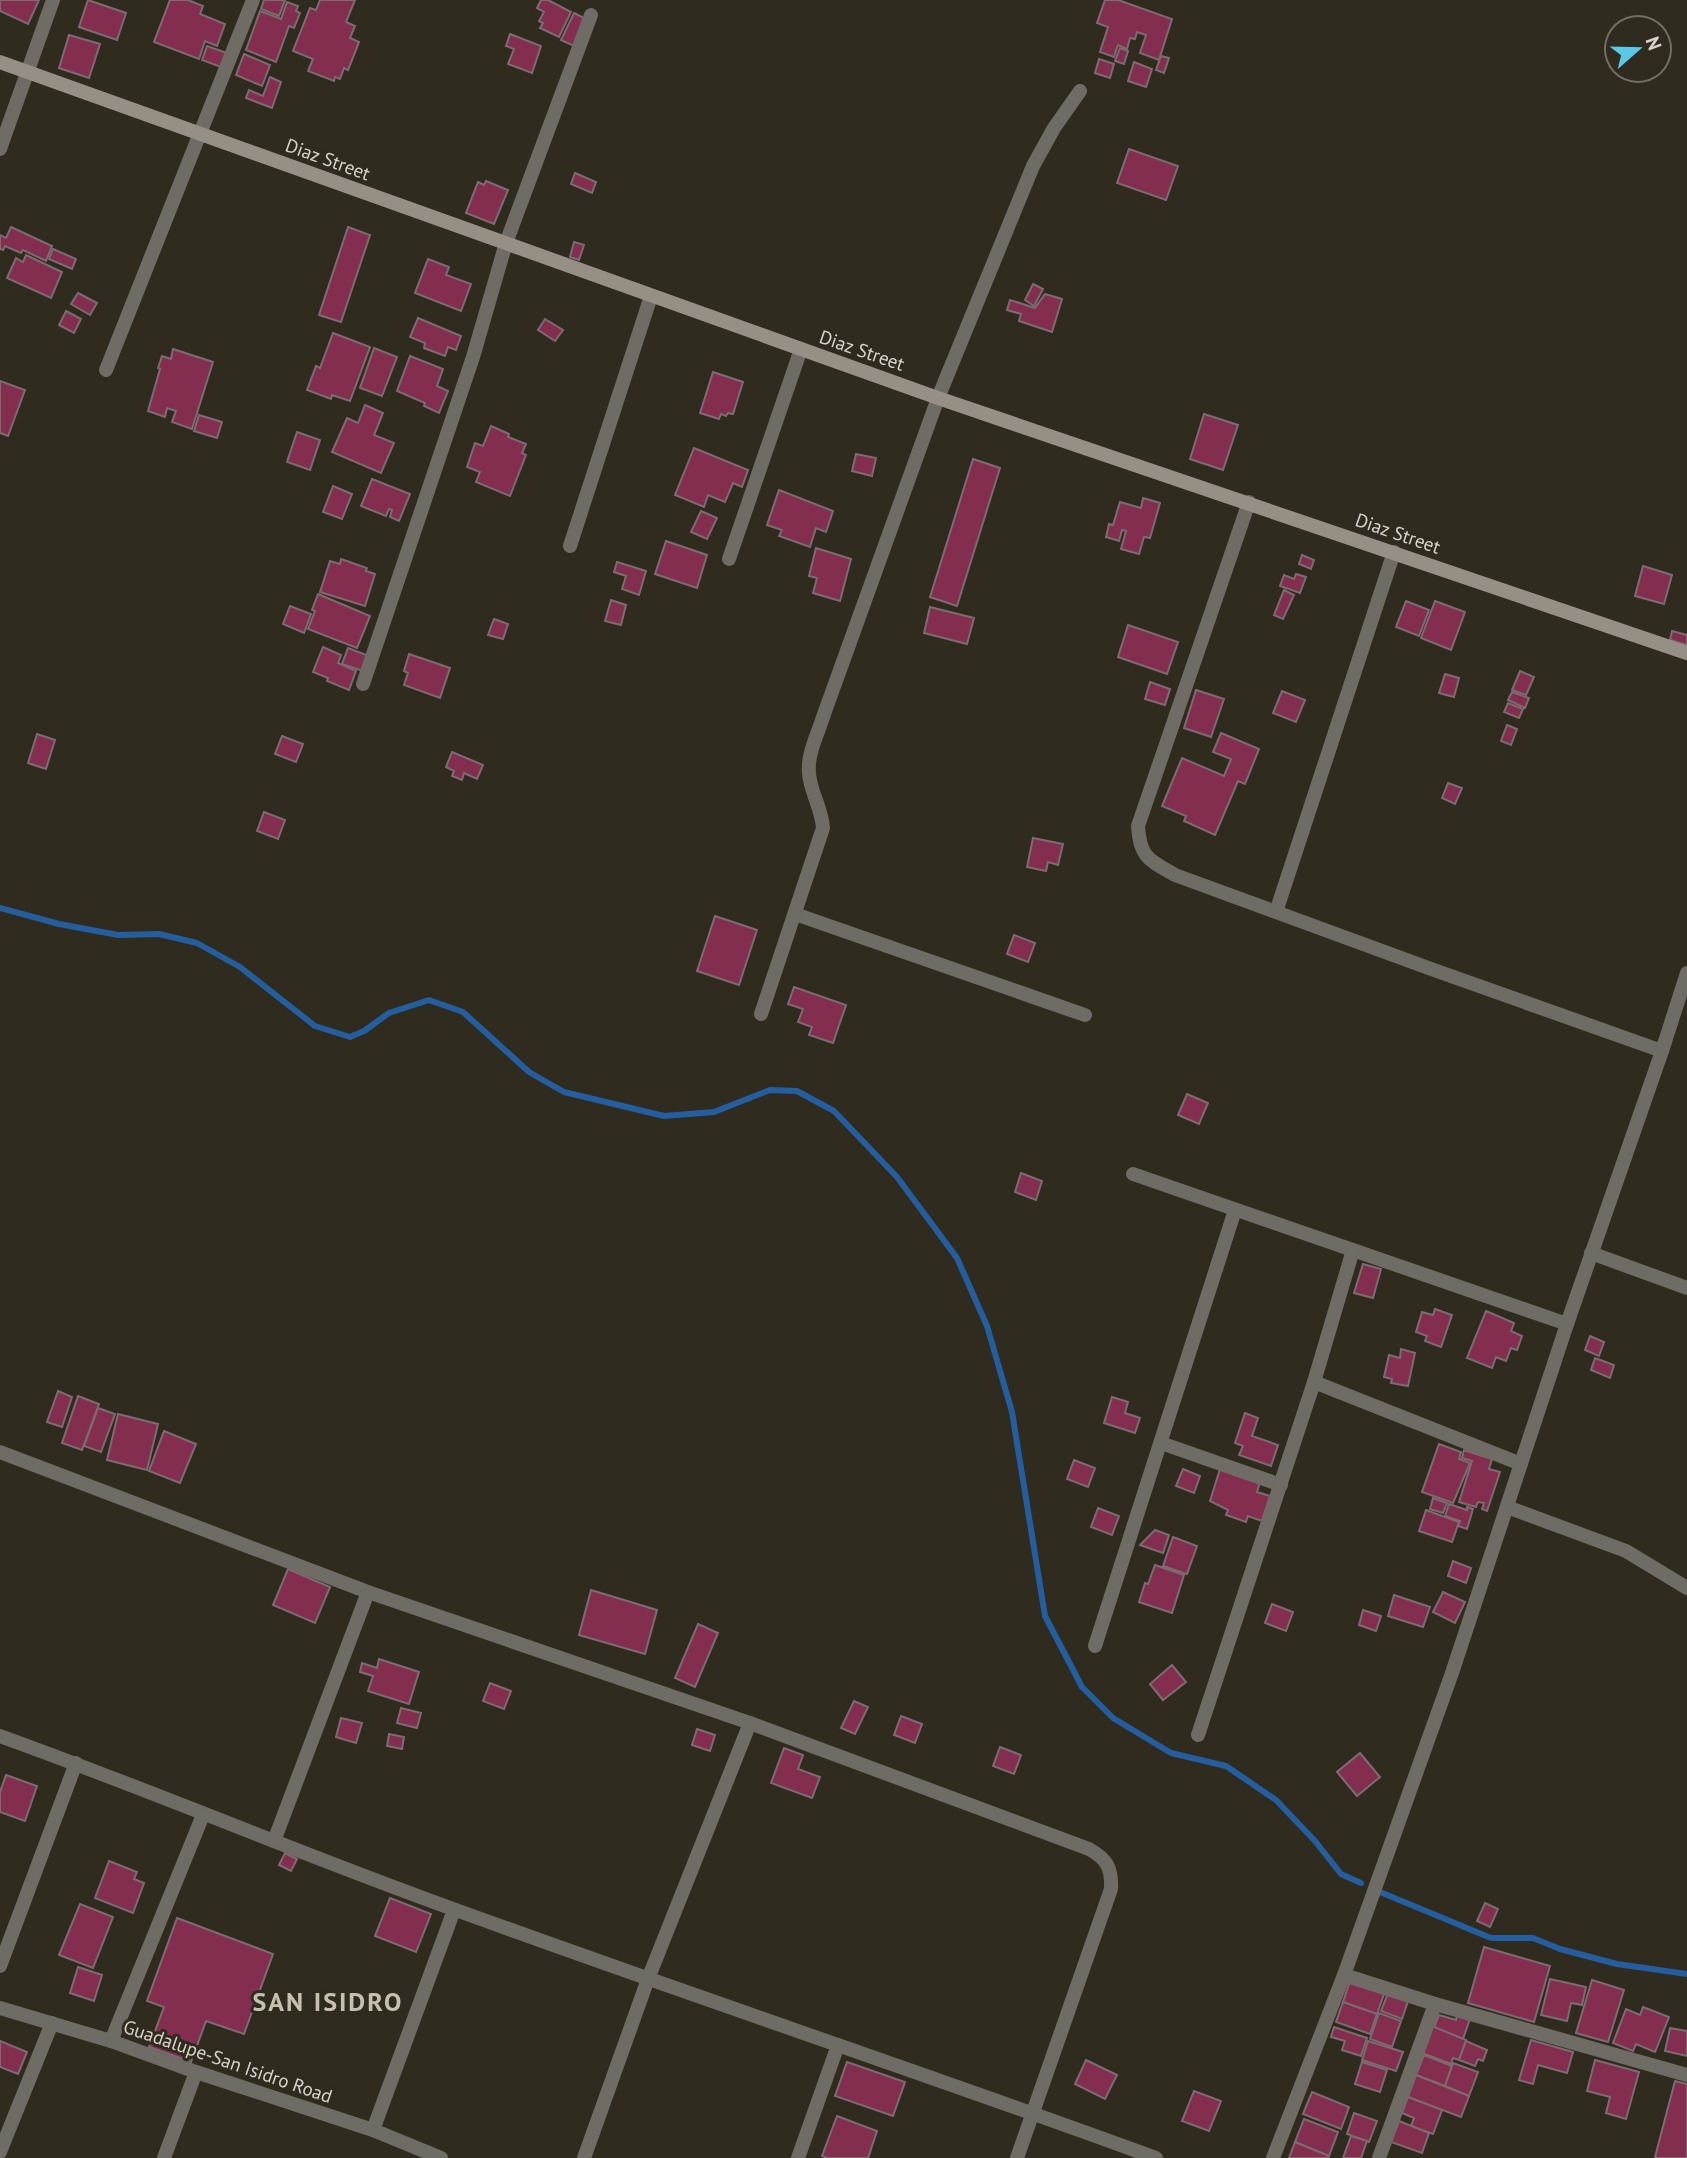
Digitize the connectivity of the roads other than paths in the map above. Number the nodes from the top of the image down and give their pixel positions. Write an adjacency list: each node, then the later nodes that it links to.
1 (53, 0): 5 (street)
2 (253, 0): 7 (street)
3 (591, 15): 9 (street)
4 (0, 62): 5 (main road, Diaz Street)
5 (28, 72): 7 (main road, Diaz Street); 8 (street)
6 (1080, 91): 13 (street)
7 (199, 134): 9 (main road, Diaz Street); 12 (street)
8 (0, 149)
9 (506, 243): 10 (main road, Diaz Street); 19 (street)
10 (651, 296): 11 (main road, Diaz Street); 15 (street)
11 (801, 349): 13 (main road, Diaz Street); 17 (street)
12 (106, 370)
13 (938, 398): 14 (main road, Diaz Street); 21 (street)
14 (1249, 502): 16 (main road, Diaz Street); 20 (street)
15 (570, 546)
16 (1394, 552): 18 (main road, Diaz Street); 20 (street)
17 (729, 559)
18 (1687, 653)
19 (363, 684)
20 (1276, 912): 25 (street)
21 (795, 915): 23 (street); 24 (street)
22 (1687, 972): 25 (street)
23 (761, 1014)
24 (1086, 1015)
25 (1662, 1051): 29 (street)
26 (1133, 1174): 27 (street)
27 (1235, 1210): 28 (street); 33 (street)
28 (1353, 1250): 31 (street); 32 (street)
29 (1591, 1253): 30 (street); 31 (street)
30 (1687, 1289)
31 (1566, 1324): 35 (street)
32 (1314, 1382): 35 (street); 36 (street)
33 (1161, 1443): 36 (street); 40 (street)
34 (0, 1452): 39 (street)
35 (1521, 1464): 37 (street)
36 (1281, 1485): 42 (street)
37 (1507, 1507): 38 (street); 49 (street)
38 (1687, 1588)
39 (368, 1592): 41 (street); 46 (street)
40 (1095, 1646)
41 (750, 1723): 50 (street); 58 (street)
42 (1198, 1735)
43 (0, 1736): 44 (street)
44 (76, 1763): 45 (street); 48 (street)
45 (203, 1815): 46 (street); 54 (street)
46 (274, 1841): 47 (street)
47 (454, 1910): 50 (street); 59 (street)
48 (0, 1966)
49 (1344, 1975): 51 (street); 67 (street)
50 (648, 1979): 55 (street); 63 (street)
51 (1435, 2004): 57 (street); 68 (street)
52 (0, 2008): 53 (street, Guadalupe-San Isidro Road)
53 (52, 2022): 54 (street, Guadalupe-San Isidro Road); 60 (street)
54 (111, 2041): 56 (street, Guadalupe-San Isidro Road)
55 (838, 2045): 58 (street); 64 (street)
56 (196, 2072): 59 (street, Guadalupe-San Isidro Road); 62 (street)
57 (1687, 2075)
58 (1034, 2113): 65 (street); 66 (street)
59 (373, 2130): 61 (street, Guadalupe-San Isidro Road)
60 (0, 2152)
61 (431, 2156)
62 (164, 2158)
63 (584, 2158)
64 (798, 2158)
65 (1017, 2158)
66 (1156, 2158)
67 (1273, 2158)
68 (1379, 2158)

